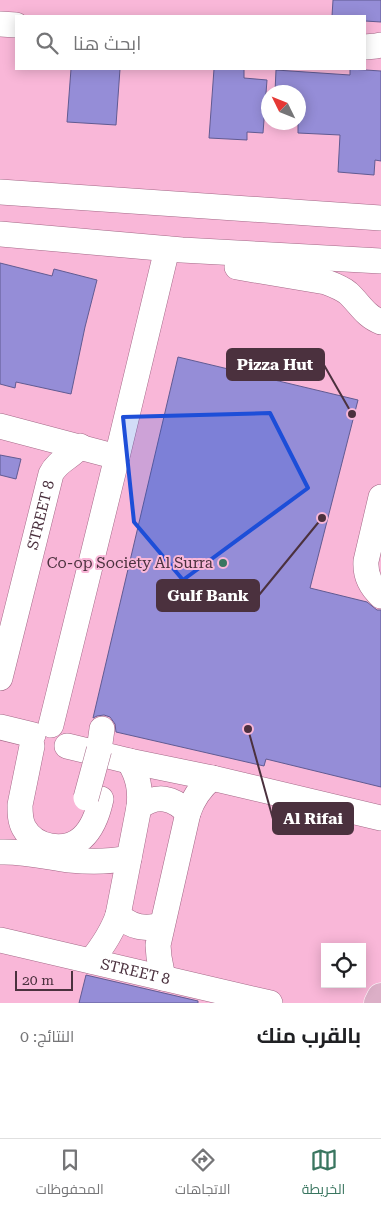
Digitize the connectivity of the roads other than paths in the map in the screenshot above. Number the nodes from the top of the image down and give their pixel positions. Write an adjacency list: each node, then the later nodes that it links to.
1 (0, 24): 2 (street)
2 (15, 25)
3 (381, 44): 4 (street)
4 (366, 47)
5 (0, 192): 6 (street)
6 (381, 218)
7 (0, 234): 8 (street)
8 (174, 250): 9 (street); 10 (street); 13 (street)
9 (381, 261)
10 (381, 322)
11 (0, 426): 12 (street)
12 (80, 446): 13 (street); 16 (street, STREET 8)
13 (117, 457): 18 (street)
14 (381, 497): 15 (street)
15 (381, 596)
16 (0, 678)
17 (0, 728): 18 (street)
18 (46, 743): 19 (street); 19 (street)
19 (112, 745): 20 (street); 21 (street)
20 (212, 778): 22 (street); 23 (street)
21 (139, 807): 22 (street); 25 (street)
22 (188, 813): 27 (street)
23 (381, 818)
24 (0, 852): 25 (street)
25 (129, 858): 26 (street)
26 (118, 915): 27 (street); 29 (street)
27 (162, 924): 30 (street)
28 (0, 940): 29 (street, STREET 8)
29 (91, 961): 30 (street, STREET 8)
30 (163, 978): 32 (street, STREET 8)
31 (381, 997): 33 (street); 34 (main road)
32 (270, 1003)
33 (370, 1003)
34 (378, 1003)

